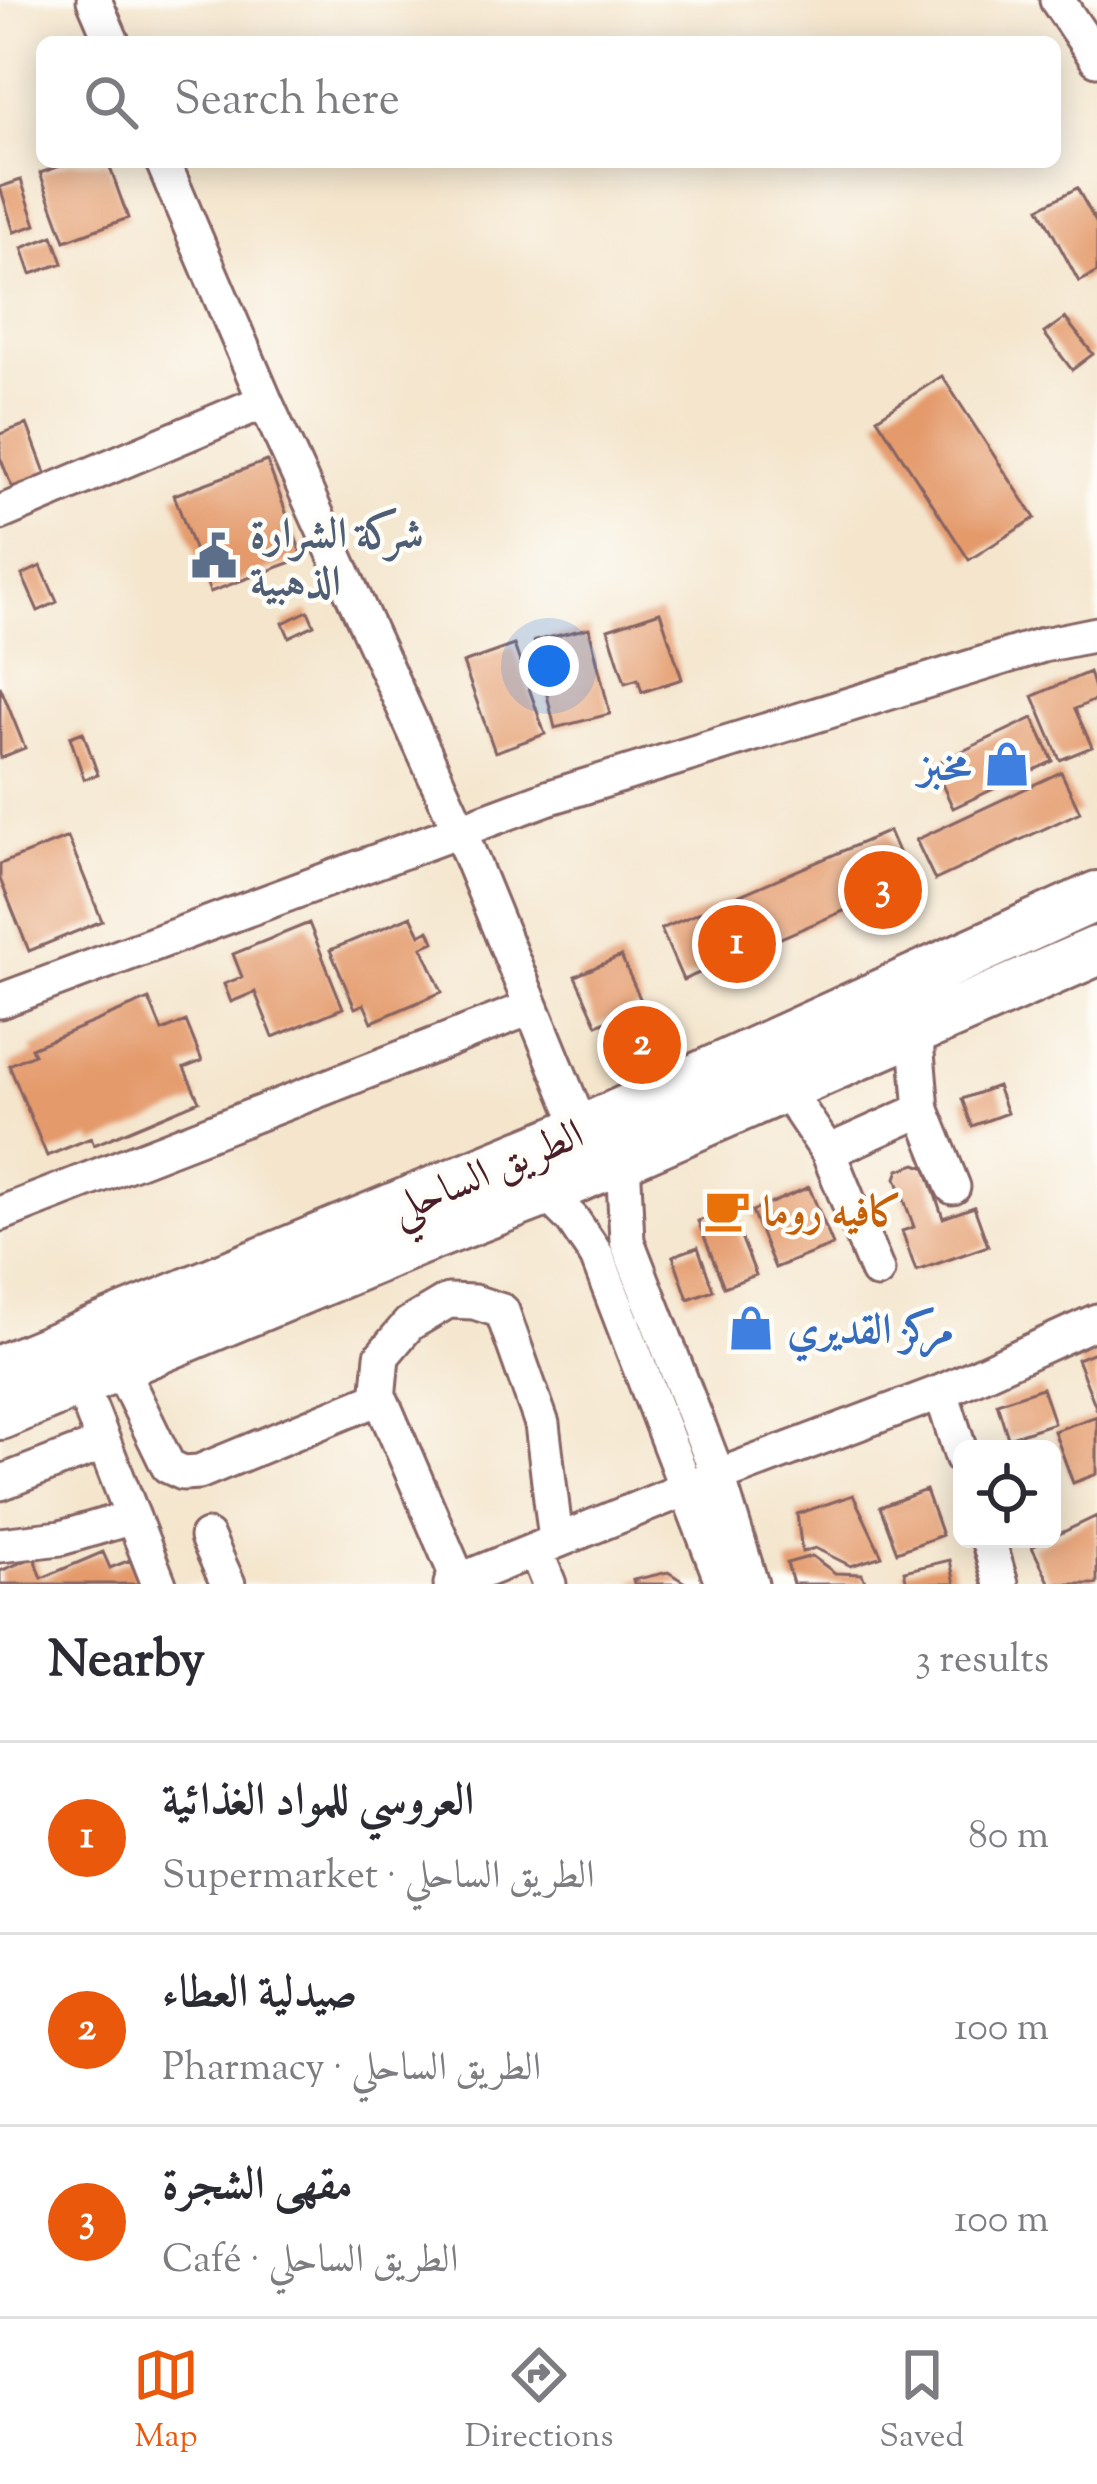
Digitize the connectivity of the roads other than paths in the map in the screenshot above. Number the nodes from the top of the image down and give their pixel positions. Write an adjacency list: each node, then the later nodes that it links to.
1 (94, 0): 3 (street)
2 (1057, 0): 4 (street)
3 (109, 36)
4 (1097, 59)
5 (166, 168): 6 (street)
6 (265, 401): 7 (street); 9 (street)
7 (0, 513)
8 (1097, 634): 9 (street)
9 (458, 829): 12 (street); 13 (street)
10 (1097, 896): 17 (highway, الطريق الساحلي)
11 (1097, 951): 14 (highway, الطريق الساحلي)
12 (0, 1001)
13 (530, 1008): 17 (street); 22 (street)
14 (915, 1031): 15 (highway, الطريق الساحلي); 16 (street)
15 (784, 1088): 18 (street); 19 (highway, الطريق الساحلي)
16 (922, 1110): 18 (street); 20 (street)
17 (582, 1130): 26 (highway, الطريق الساحلي)
18 (828, 1152): 24 (street)
19 (623, 1158): 21 (highway, الطريق الساحلي); 23 (street)
20 (952, 1187)
21 (545, 1192): 23 (street); 27 (highway, الطريق الساحلي)
22 (0, 1214)
23 (612, 1248): 34 (street)
24 (877, 1271)
25 (1097, 1321): 28 (street)
26 (0, 1370)
27 (100, 1374): 29 (street); 30 (highway, الطريق الساحلي); 32 (street)
28 (941, 1392): 31 (street); 34 (street)
29 (378, 1400): 38 (street); 40 (street)
30 (0, 1414)
31 (957, 1440)
32 (104, 1443): 33 (street); 35 (street)
33 (0, 1483)
34 (704, 1483): 38 (street); 44 (street); 45 (street)
35 (133, 1517): 37 (street); 41 (street)
36 (207, 1537): 42 (street)
37 (0, 1545)
38 (546, 1546): 40 (street); 43 (street)
39 (991, 1548): 46 (street)
40 (455, 1582)
41 (159, 1584)
42 (228, 1584)
43 (549, 1584)
44 (724, 1584)
45 (751, 1584)
46 (1001, 1584)

